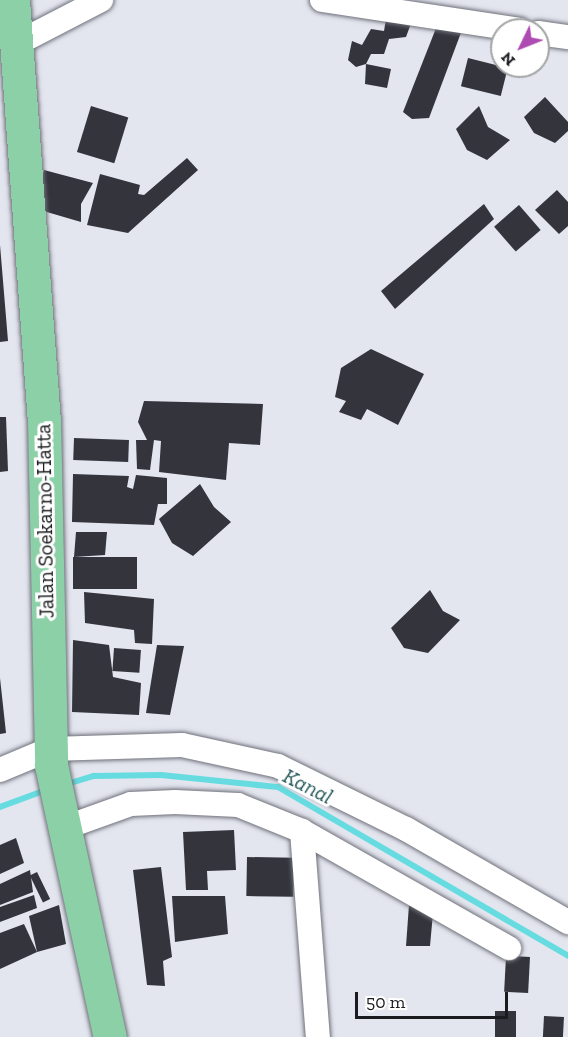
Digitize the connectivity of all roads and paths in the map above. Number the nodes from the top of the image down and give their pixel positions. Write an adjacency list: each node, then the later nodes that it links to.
1 (13, 0): 7 (main road, Jalan Soekarno-Hatta)
2 (101, 0): 7 (street)
3 (321, 0): 4 (street)
4 (490, 25)
5 (550, 35): 6 (street)
6 (568, 37)
7 (16, 44): 8 (main road, Jalan Soekarno-Hatta)
8 (50, 757): 9 (street); 10 (main road, Jalan Soekarno-Hatta); 12 (street)
9 (0, 770)
10 (62, 820): 11 (street); 14 (main road, Jalan Soekarno-Hatta)
11 (303, 831): 13 (street); 15 (street)
12 (568, 922)
13 (509, 948)
14 (110, 1037)
15 (318, 1037)

